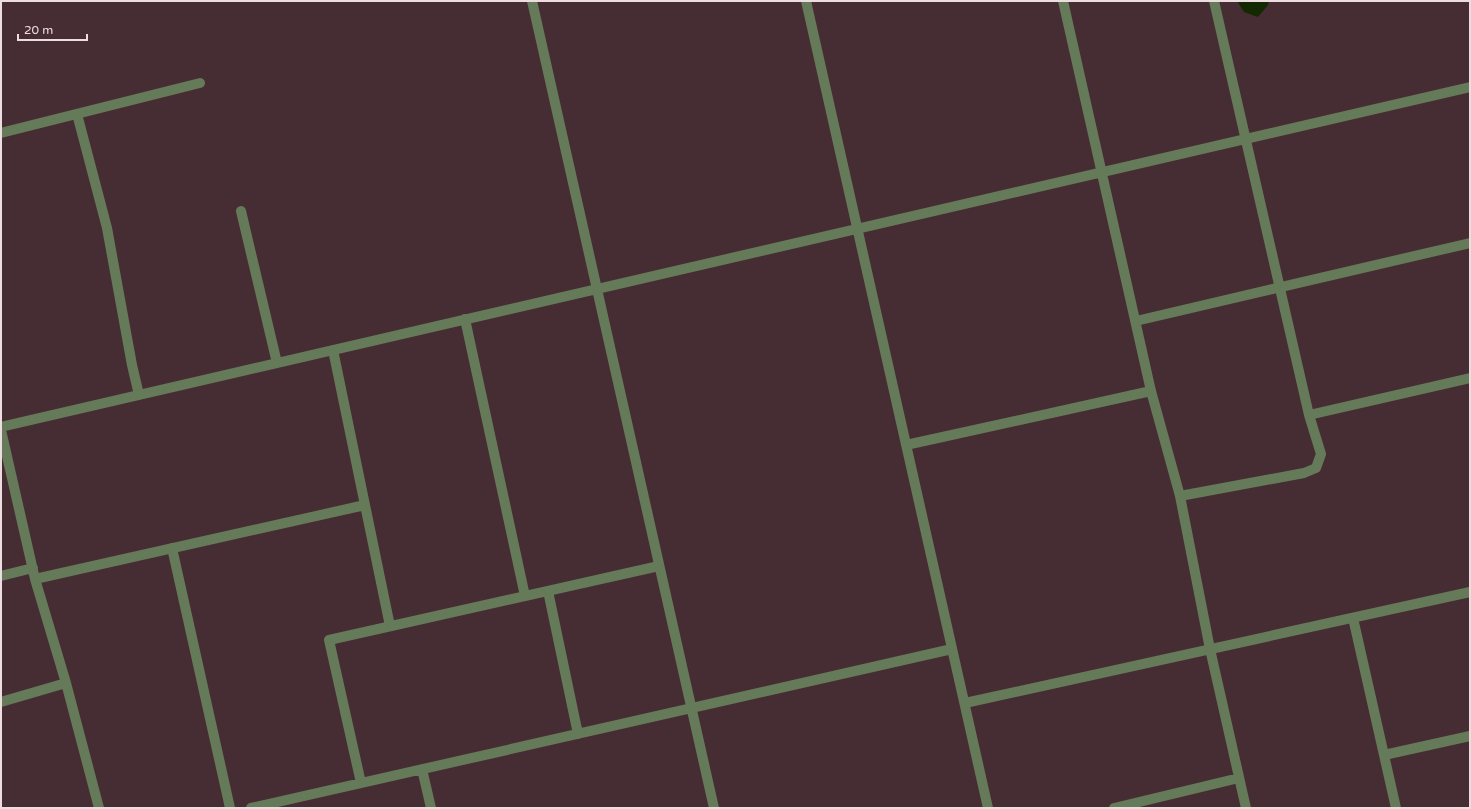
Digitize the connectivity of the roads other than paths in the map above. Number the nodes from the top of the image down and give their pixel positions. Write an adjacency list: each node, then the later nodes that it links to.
1 (532, 1): 15 (street)
2 (806, 1): 12 (street)
3 (1063, 1): 10 (street)
4 (1214, 1): 9 (street)
5 (200, 83): 7 (street)
6 (1470, 87): 9 (street)
7 (77, 114): 8 (street); 22 (street)
8 (1, 133)
9 (1246, 139): 10 (street); 14 (street)
10 (1102, 172): 12 (street); 17 (street)
11 (241, 211): 19 (street)
12 (858, 228): 15 (street); 25 (street)
13 (1470, 243): 14 (street)
14 (1279, 287): 17 (street); 23 (street)
15 (597, 289): 16 (street); 29 (street)
16 (465, 319): 18 (street); 35 (street)
17 (1136, 321): 21 (street)
18 (333, 350): 19 (street); 27 (street)
19 (277, 363): 22 (street)
20 (1470, 378): 23 (street)
21 (1151, 391): 25 (street); 26 (street)
22 (140, 394): 24 (street)
23 (1309, 415): 26 (street)
24 (1, 428): 30 (street)
25 (906, 445): 38 (street)
26 (1180, 496): 39 (street)
27 (365, 505): 28 (street); 37 (street)
28 (172, 548): 32 (street); 52 (street)
29 (659, 566): 33 (street); 43 (street)
30 (33, 568): 31 (street); 32 (street)
31 (1, 576)
32 (36, 579): 40 (street)
33 (548, 591): 35 (street); 44 (street)
34 (1470, 592): 36 (street)
35 (525, 596): 37 (street)
36 (1353, 618): 39 (street); 46 (street)
37 (390, 626): 49 (street)
38 (952, 649): 42 (street); 43 (street)
39 (1210, 649): 42 (street); 48 (street)
40 (66, 683): 41 (street); 51 (street)
41 (1, 702)
42 (965, 703): 56 (street)
43 (691, 708): 44 (street); 55 (street)
44 (578, 734): 47 (street)
45 (1470, 736): 46 (street)
46 (1384, 755): 59 (street)
47 (422, 769): 49 (street); 54 (street)
48 (1239, 778): 57 (street); 58 (street)
49 (362, 783): 50 (street)
50 (280, 805): 53 (street)
51 (99, 808)
52 (230, 808)
53 (251, 808)
54 (431, 808)
55 (714, 808)
56 (988, 808)
57 (1114, 808)
58 (1246, 808)
59 (1396, 808)

